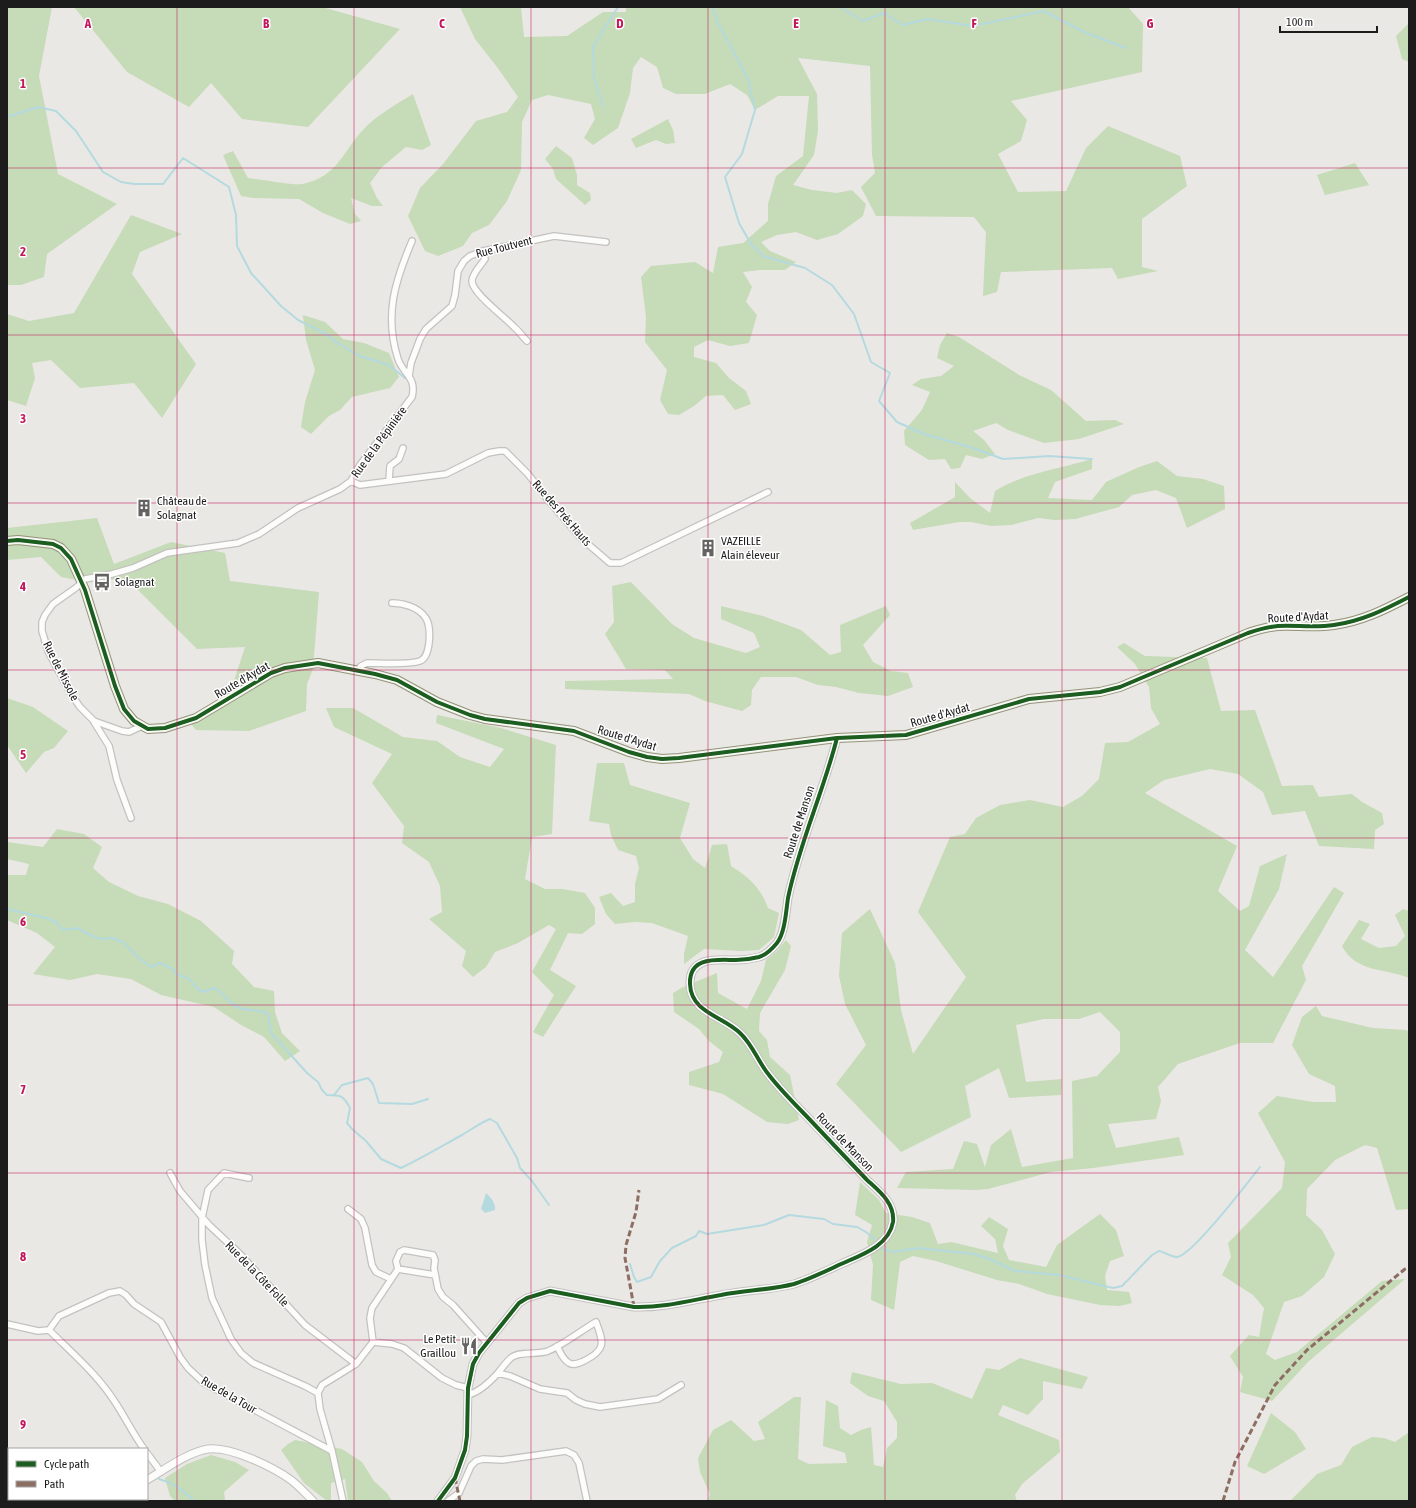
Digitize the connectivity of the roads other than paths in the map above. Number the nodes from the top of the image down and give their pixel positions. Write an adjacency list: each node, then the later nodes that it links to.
1 (412, 241): 5 (street, Rue de la Pépinière)
2 (606, 242): 3 (street, Rue Toutvent)
3 (483, 251): 4 (street); 5 (street, Rue Toutvent)
4 (526, 341)
5 (409, 376): 8 (street, Rue de la Pépinière)
6 (403, 448): 7 (street)
7 (389, 481): 8 (street, Rue des Prés Hauts); 9 (street, Rue des Prés Hauts)
8 (351, 482): 11 (street, Rue de la Pépinière)
9 (768, 492)
10 (7, 541): 11 (main road)
11 (82, 581): 15 (street, Rue de Missole); 16 (main road)
12 (1409, 597): 17 (main road, Route d'Aydat)
13 (392, 604): 14 (street)
14 (358, 670): 16 (main road, Route d'Aydat); 17 (main road, Route d'Aydat)
15 (94, 721): 16 (street, Rue de Missole); 18 (street)
16 (142, 726)
17 (836, 738): 29 (street, Route de Manson)
18 (131, 818)
19 (170, 1172): 22 (street, Rue de la Côte Folle)
20 (249, 1178): 22 (street)
21 (348, 1209): 25 (street)
22 (202, 1218): 31 (street, Rue de la Côte Folle); 35 (street)
23 (398, 1269): 24 (street); 24 (street); 25 (street)
24 (435, 1275): 29 (street)
25 (391, 1279): 28 (street)
26 (7, 1324): 27 (street)
27 (49, 1330): 36 (street); 37 (street, Rue de la Tour)
28 (373, 1342): 31 (street); 34 (street)
29 (487, 1343): 34 (street, Route de Manson)
30 (557, 1346): 30 (street); 32 (street)
31 (356, 1364): 35 (street)
32 (498, 1373): 33 (street); 34 (street)
33 (681, 1385)
34 (468, 1391): 43 (street)
35 (318, 1393): 37 (street)
36 (143, 1448)
37 (332, 1451): 42 (street)
38 (148, 1454): 39 (street)
39 (161, 1472): 40 (street); 41 (street)
40 (148, 1479)
41 (313, 1501)
42 (343, 1501)
43 (438, 1501)
44 (448, 1501): 45 (street)
45 (587, 1501)

